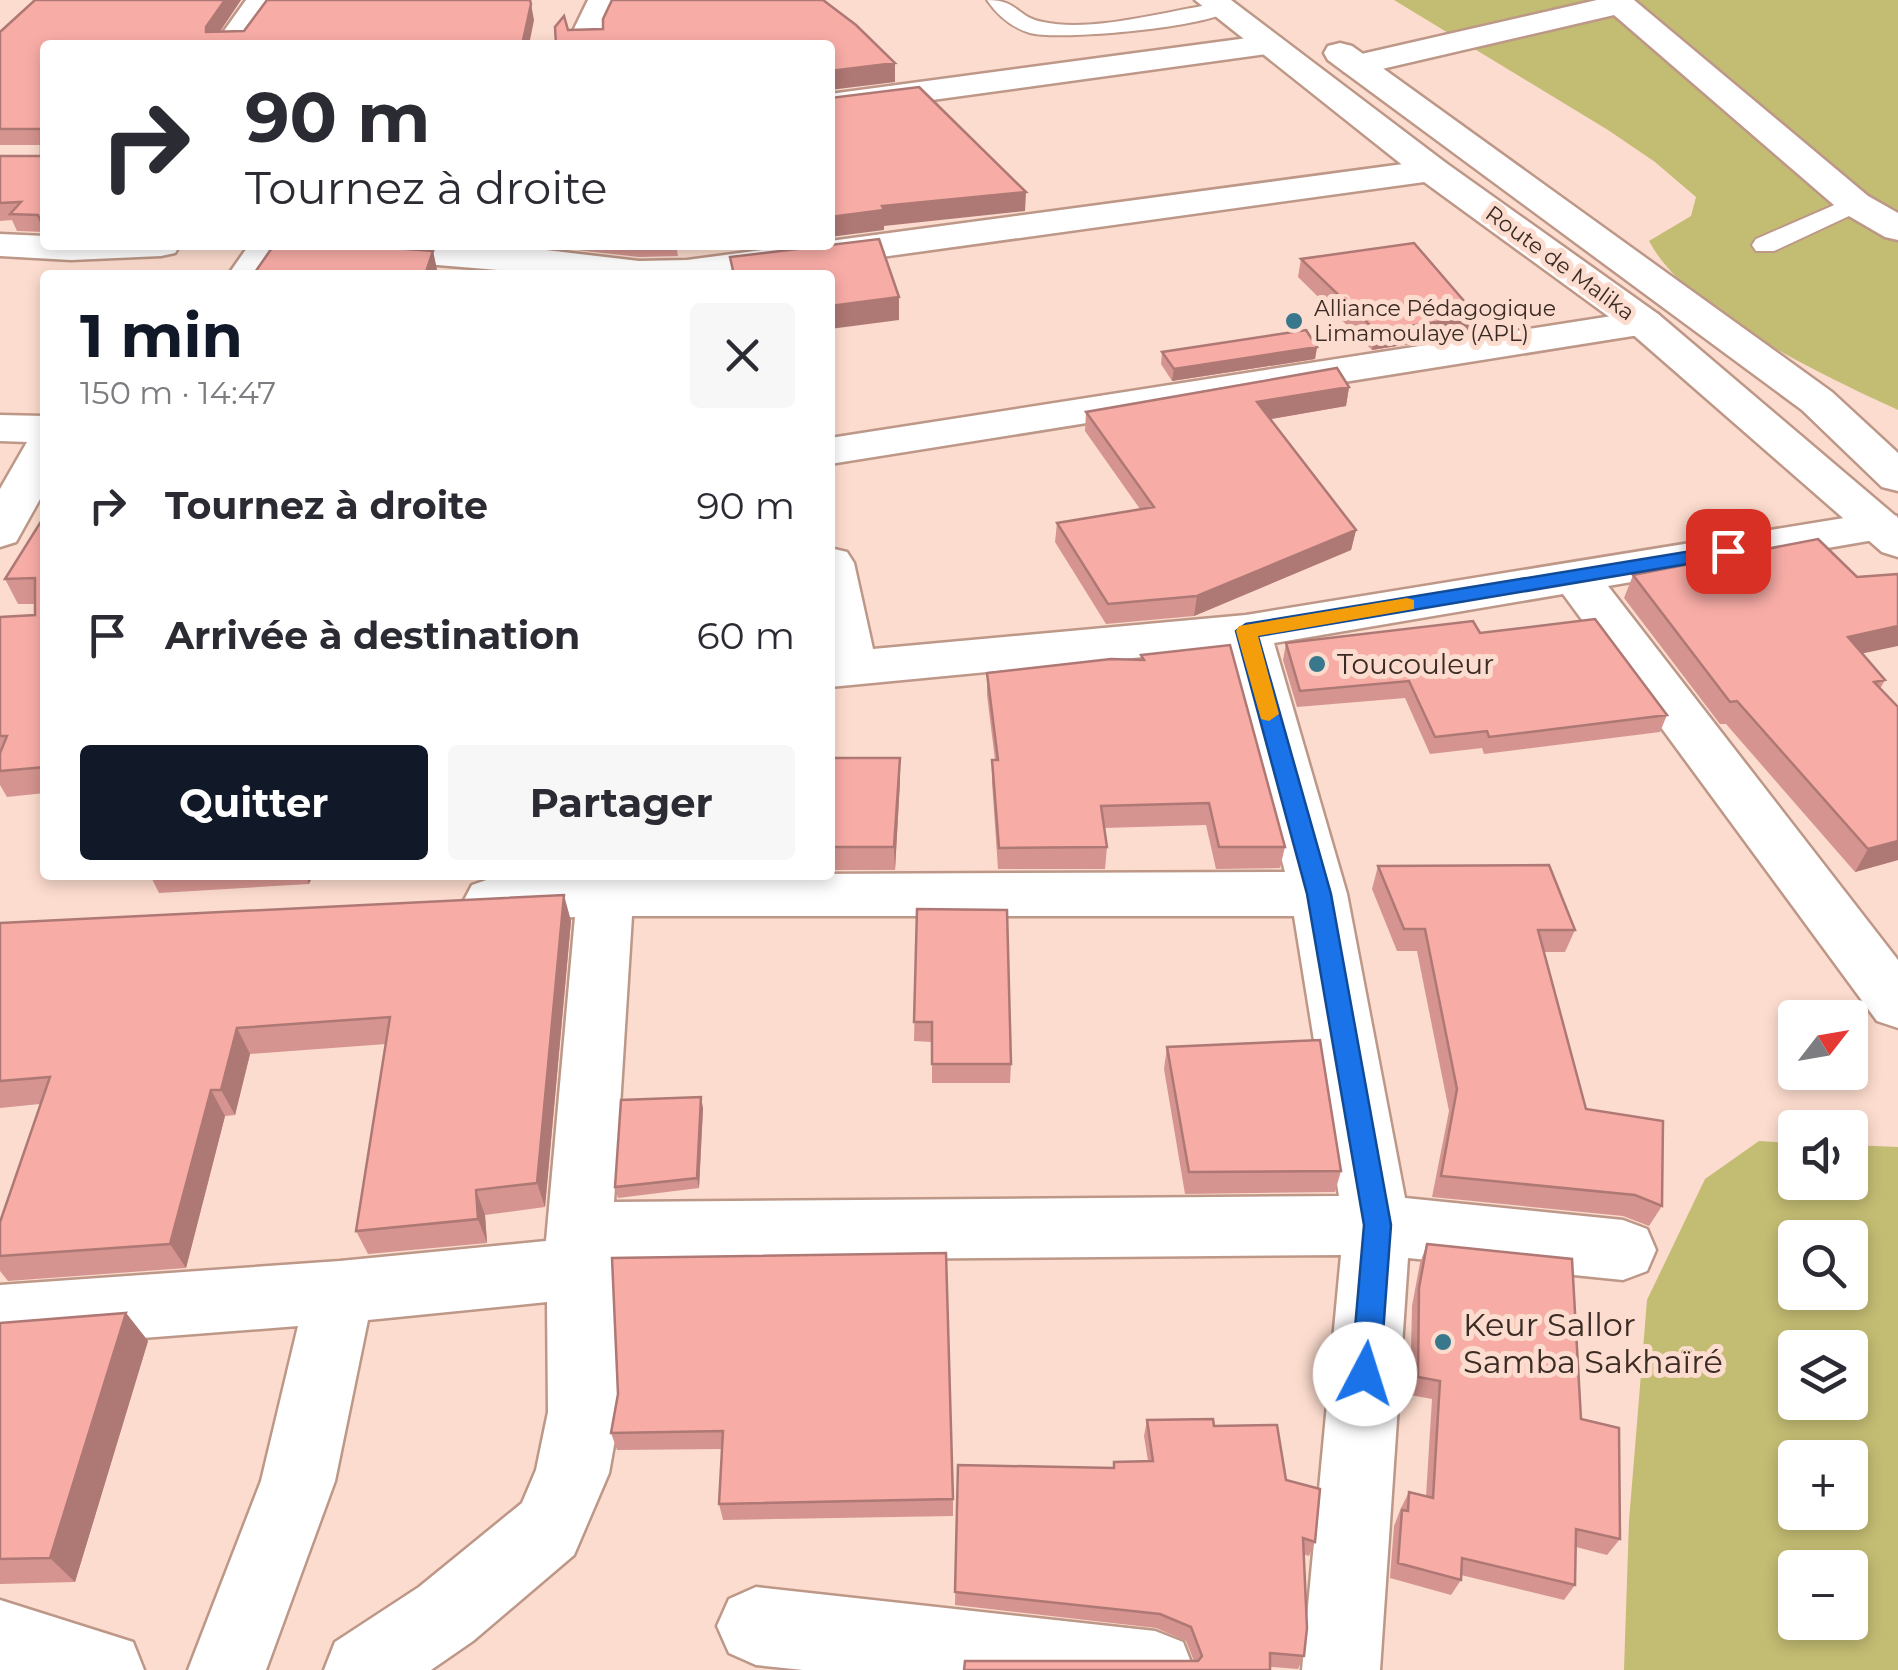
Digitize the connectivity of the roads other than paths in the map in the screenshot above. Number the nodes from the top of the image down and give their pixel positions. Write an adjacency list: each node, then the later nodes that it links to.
1 (262, 0): 7 (street)
2 (604, 0): 8 (street)
3 (998, 0): 6 (lane)
4 (1266, 0): 10 (street, Route de Malika)
5 (1618, 2): 10 (street); 13 (street)
6 (1216, 4): 9 (street, Route de Malika)
7 (234, 40)
8 (586, 40)
9 (1270, 45): 11 (street); 12 (street, Route de Malika)
10 (1356, 65): 27 (street, Route de Malika)
11 (835, 103)
12 (1433, 171): 21 (street); 22 (street, Route de Malika)
13 (1855, 204): 14 (street); 15 (lane)
14 (1898, 229)
15 (1765, 245)
16 (0, 246): 17 (street)
17 (40, 248)
18 (368, 250): 19 (street)
19 (486, 265): 20 (street)
20 (582, 270)
21 (702, 270)
22 (1644, 323): 25 (street); 29 (street, Route de Malika)
23 (0, 428): 24 (street)
24 (40, 429)
25 (835, 450)
26 (40, 456): 28 (street)
27 (1898, 477)
28 (0, 532)
29 (1890, 534): 30 (street)
30 (1575, 576): 32 (street); 38 (street)
31 (835, 611): 33 (street)
32 (1246, 631): 33 (street); 36 (street)
33 (841, 669)
34 (726, 884): 35 (street); 36 (street)
35 (605, 894): 37 (street); 40 (street)
36 (1319, 894): 39 (street)
37 (449, 902)
38 (1898, 1004)
39 (1377, 1225): 40 (street); 41 (street); 50 (street)
40 (580, 1250): 42 (street); 48 (street)
41 (1624, 1250)
42 (340, 1292): 43 (street); 47 (street)
43 (0, 1318)
44 (756, 1626): 49 (street)
45 (0, 1639): 46 (street)
46 (106, 1670)
47 (227, 1670)
48 (362, 1670)
49 (1155, 1670)
50 (1342, 1670)

